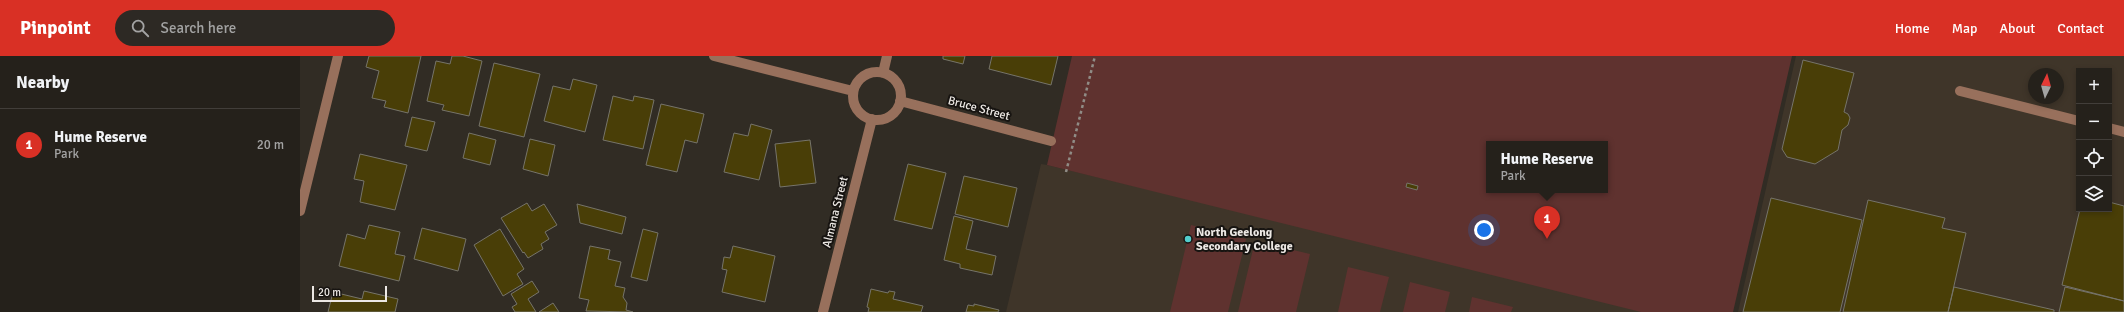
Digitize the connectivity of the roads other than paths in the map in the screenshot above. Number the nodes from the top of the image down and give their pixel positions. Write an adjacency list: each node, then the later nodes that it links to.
1 (338, 56): 13 (street)
2 (714, 56): 5 (street)
3 (887, 56): 4 (street)
4 (883, 73): 5 (street); 7 (street)
5 (853, 91): 8 (street)
6 (1960, 91): 9 (street)
7 (900, 101): 8 (street); 12 (street, Bruce Street)
8 (872, 119): 14 (street, Almana Street)
9 (2076, 120)
10 (2112, 129): 11 (street)
11 (2124, 132)
12 (1051, 141)
13 (300, 211)
14 (823, 312)

